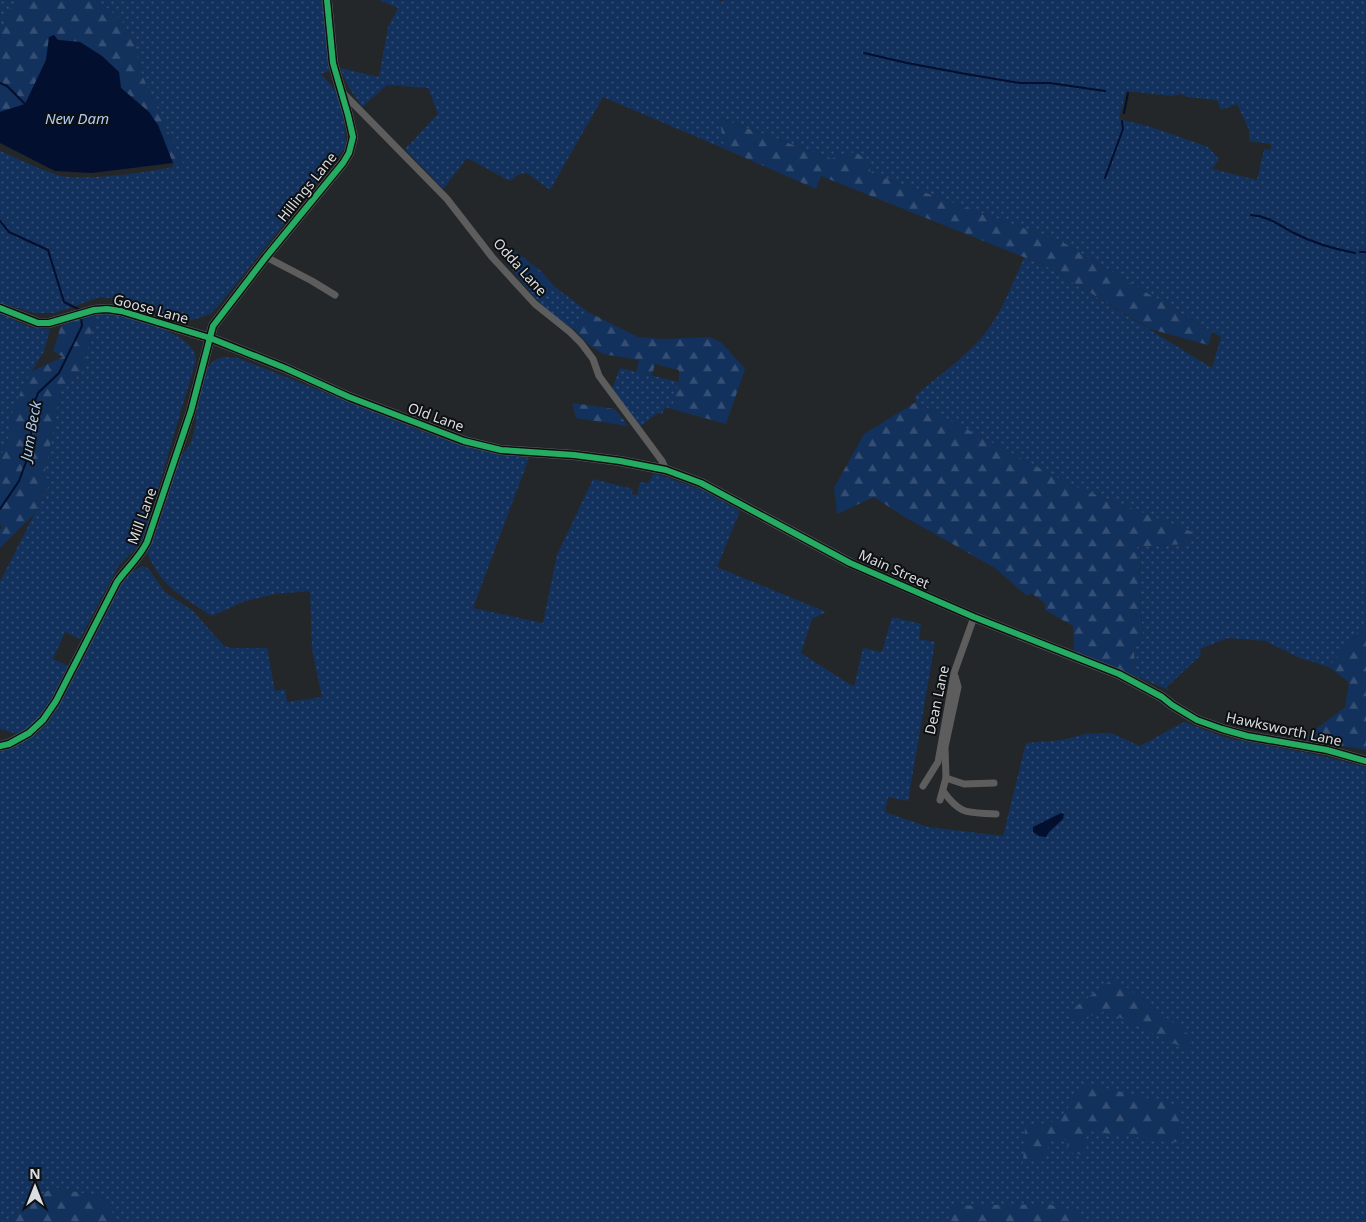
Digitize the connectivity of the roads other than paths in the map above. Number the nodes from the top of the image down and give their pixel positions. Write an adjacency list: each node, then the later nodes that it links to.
1 (327, 0): 2 (street, Hillings Lane)
2 (341, 91): 3 (street, Hillings Lane); 7 (street, Odda Lane)
3 (266, 257): 4 (street); 6 (street, Hillings Lane)
4 (335, 295)
5 (0, 308): 6 (street, Goose Lane)
6 (210, 338): 7 (street, Old Lane); 11 (street, Mill Lane)
7 (666, 470): 8 (street, Main Street)
8 (974, 617): 9 (street, Dean Lane); 10 (street, Main Street)
9 (954, 673): 13 (street); 15 (street, Dean Lane)
10 (1120, 674): 12 (street, Hawksworth Lane)
11 (0, 746)
12 (1366, 761)
13 (946, 778): 14 (street); 16 (street)
14 (994, 783)
15 (923, 786)
16 (943, 791): 17 (street); 18 (street)
17 (940, 800)
18 (996, 814)

